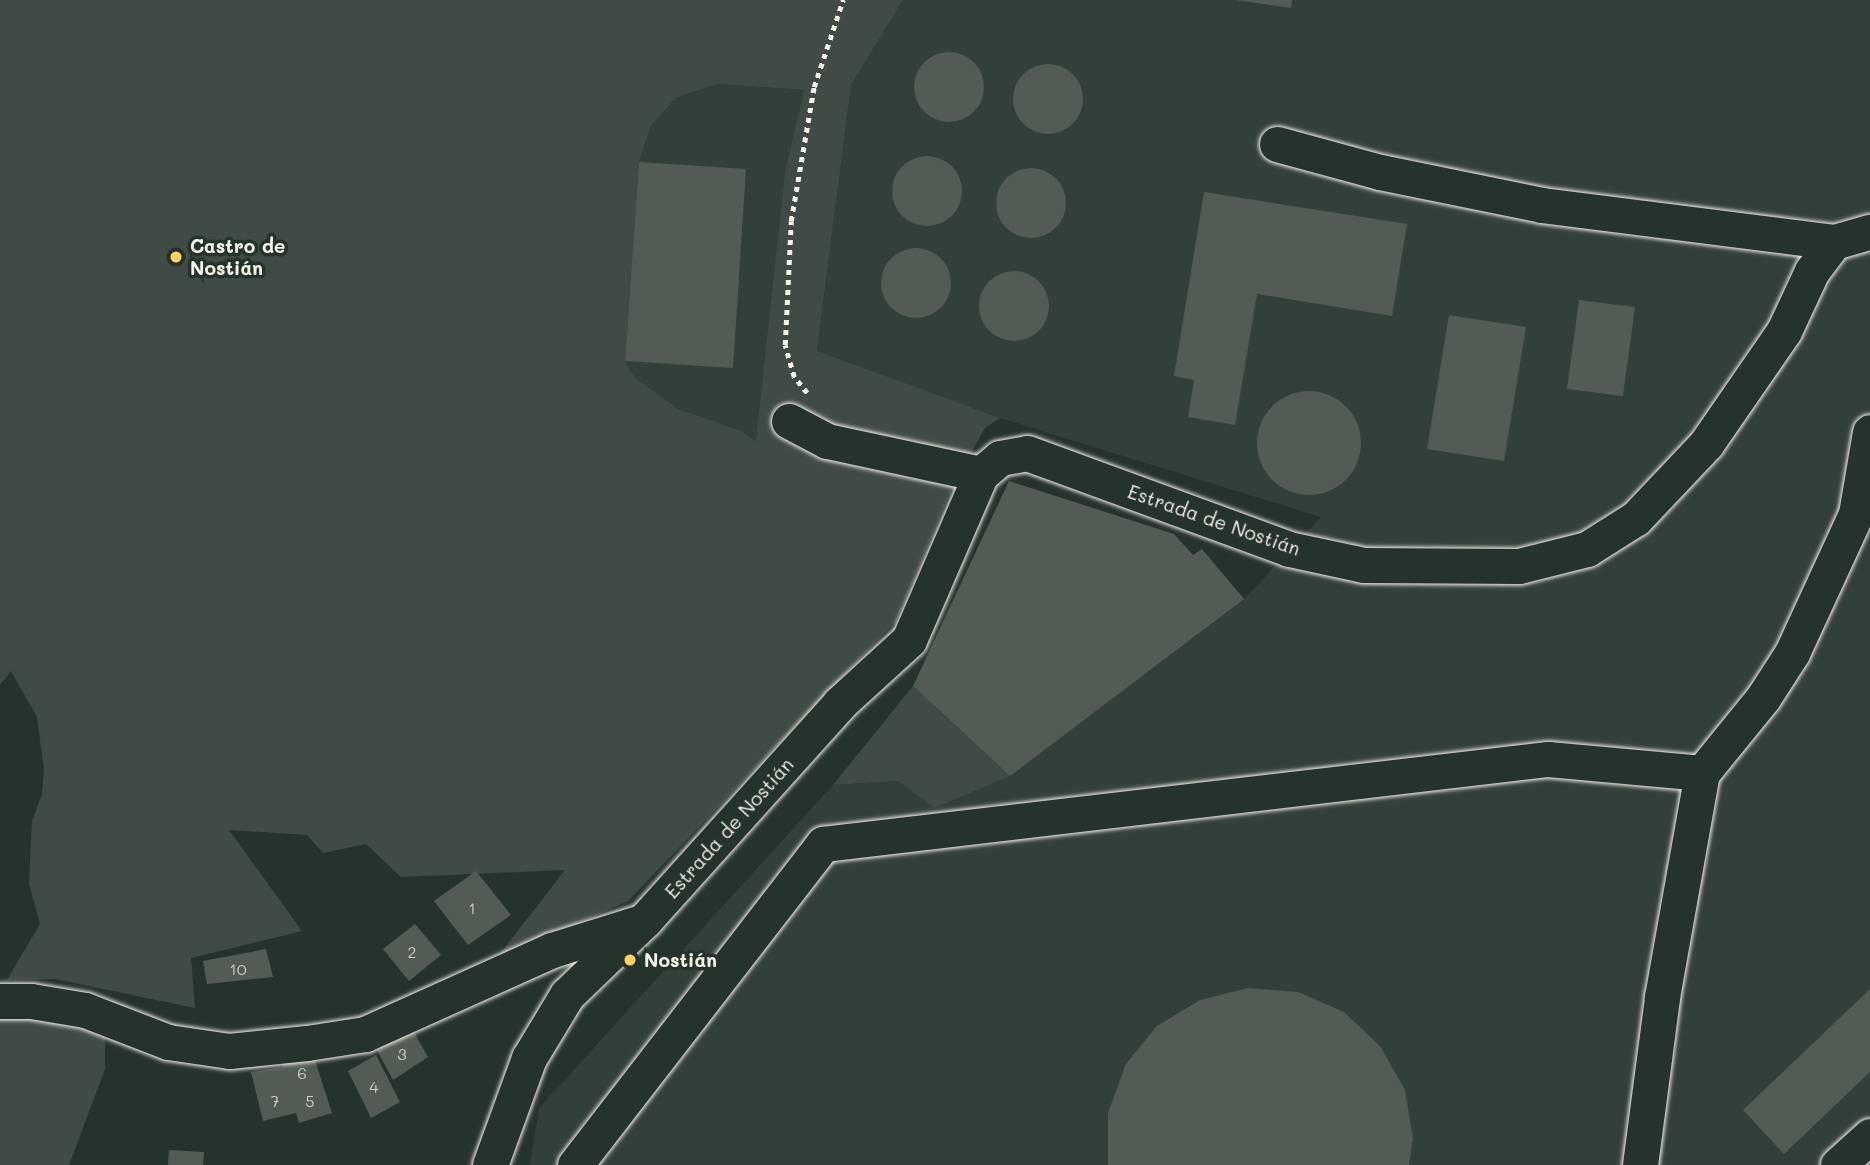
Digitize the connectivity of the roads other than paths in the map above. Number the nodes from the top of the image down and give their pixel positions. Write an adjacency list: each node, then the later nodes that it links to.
1 (1277, 144): 3 (street)
2 (1870, 232): 3 (street)
3 (1834, 242): 6 (street, Estrada de Nostián)
4 (799, 409): 6 (street)
5 (1870, 432): 7 (street)
6 (981, 474): 8 (street, Estrada de Nostián)
7 (1702, 774): 12 (street); 13 (street)
8 (643, 921): 9 (street); 11 (street, Estrada de Nostián)
9 (0, 1001)
10 (1870, 1136): 14 (street)
11 (490, 1165)
12 (575, 1165)
13 (1640, 1165)
14 (1838, 1165)

